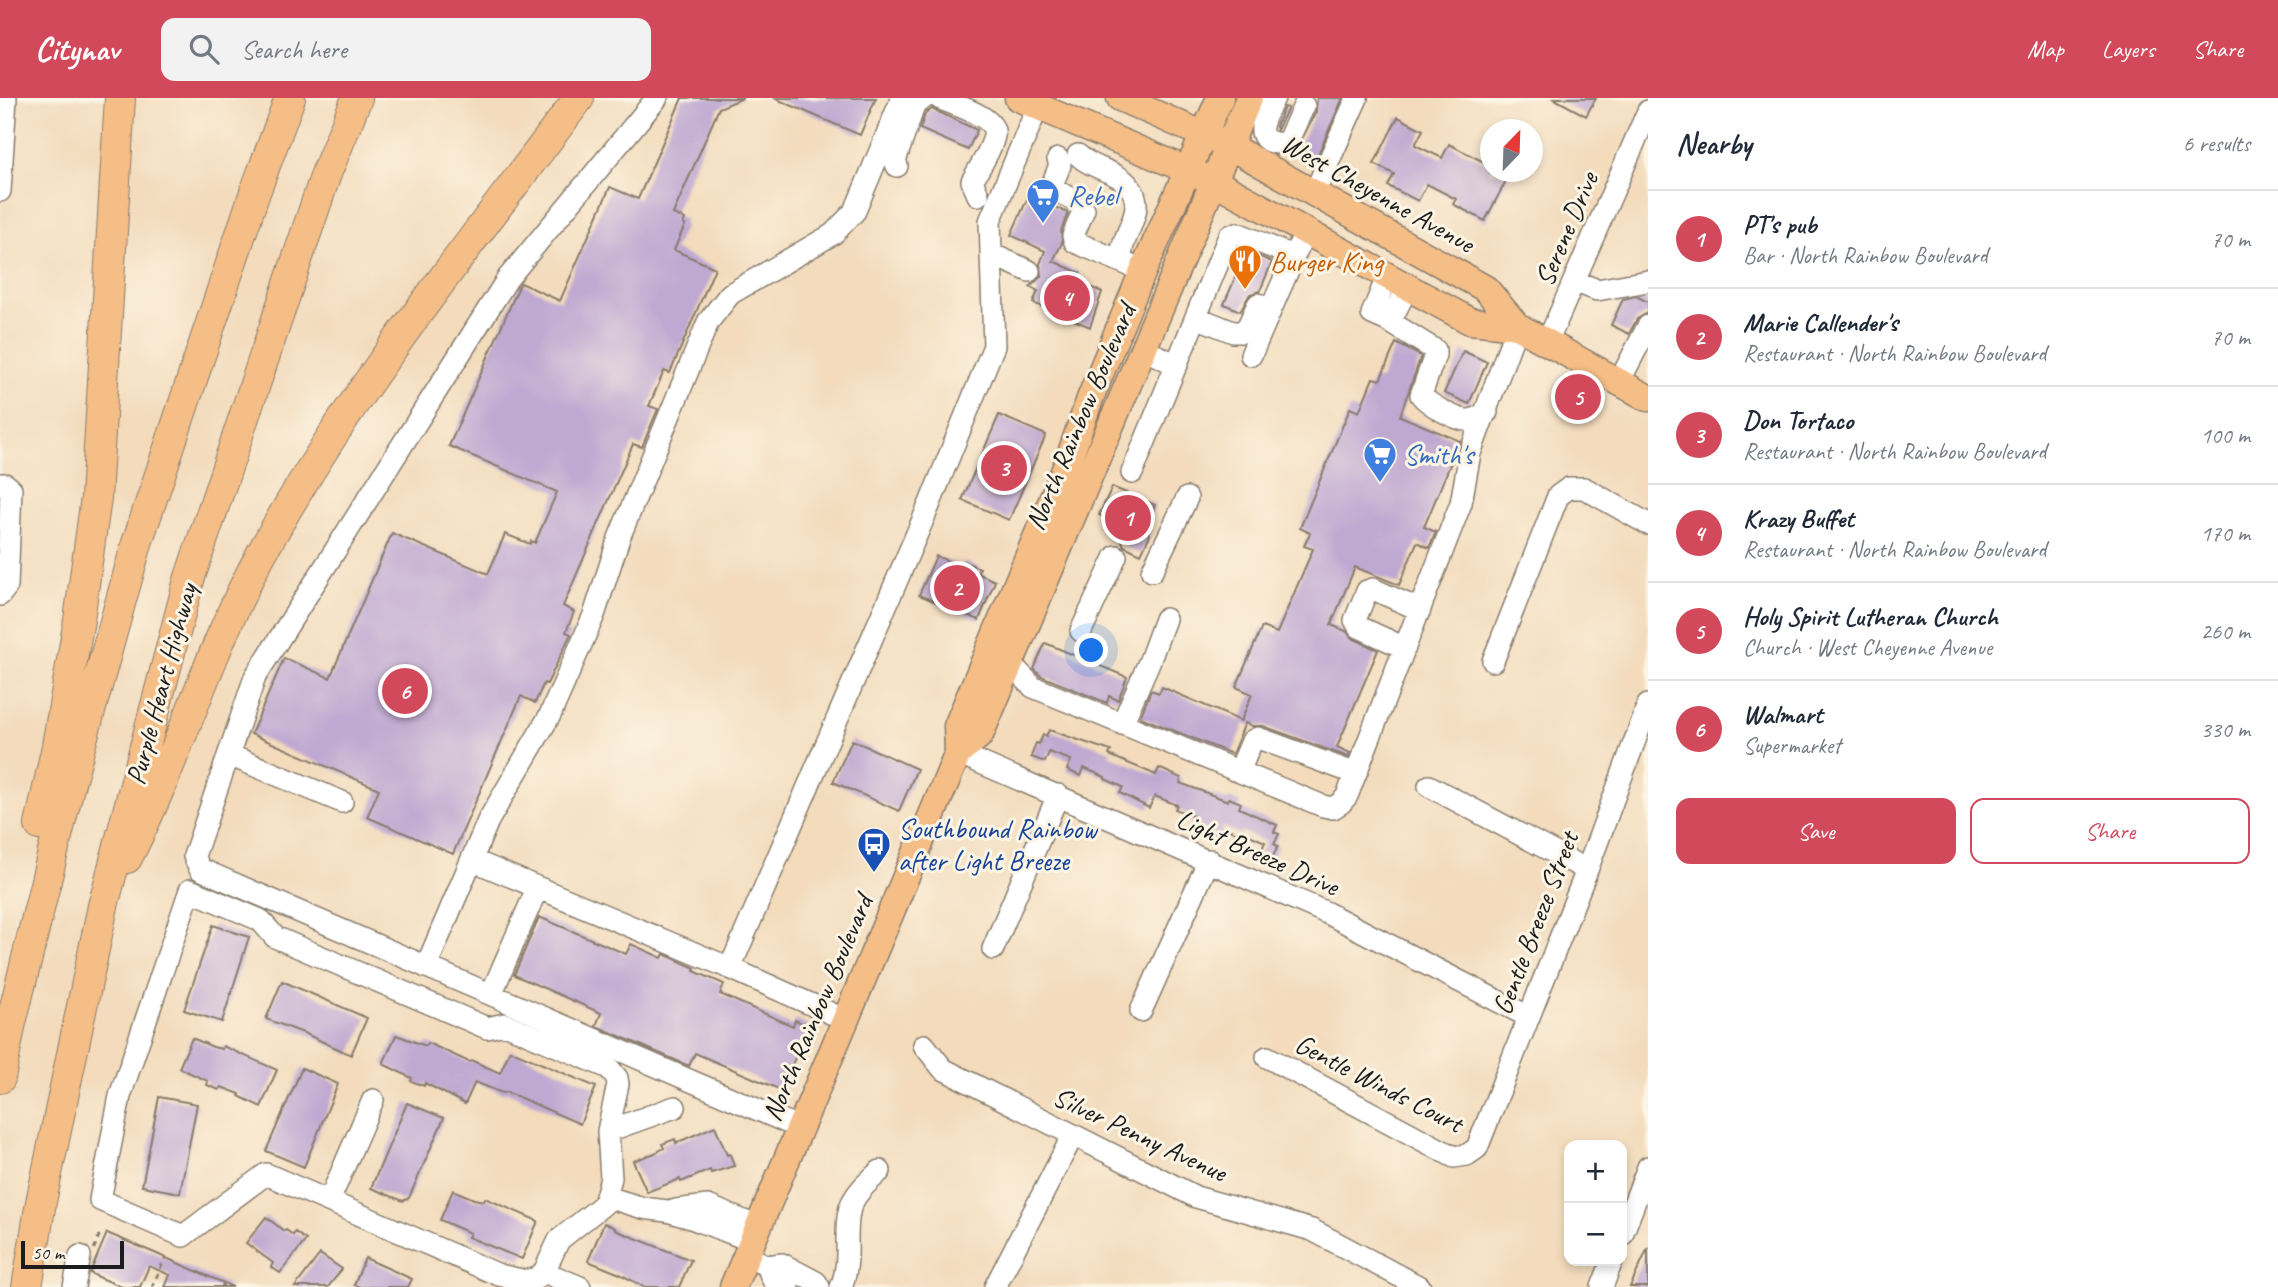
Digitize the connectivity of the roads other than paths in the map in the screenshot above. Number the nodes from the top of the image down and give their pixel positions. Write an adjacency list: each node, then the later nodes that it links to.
1 (6, 98): 29 (street)
2 (120, 98): 85 (highway)
3 (290, 98): 91 (highway)
4 (358, 98): 80 (highway, Purple Heart Highway)
5 (579, 98): 80 (highway)
6 (657, 98): 70 (street)
7 (902, 98): 76 (street)
8 (923, 98): 26 (street)
9 (939, 98): 31 (street)
10 (1120, 98): 19 (main road, West Cheyenne Avenue)
11 (1220, 98): 19 (main road, North Rainbow Boulevard)
12 (1249, 98): 22 (main road, North Rainbow Boulevard)
13 (1274, 98): 24 (street)
14 (1357, 98): 30 (street)
15 (1028, 102): 18 (main road, West Cheyenne Avenue); 21 (street)
16 (1297, 102): 24 (street)
17 (1648, 111): 20 (street, Serene Drive)
18 (1089, 128): 23 (main road, West Cheyenne Avenue); 25 (street)
19 (1203, 134): 22 (main road, West Cheyenne Avenue); 27 (main road, North Rainbow Boulevard)
20 (1642, 140): 41 (street, Serene Drive)
21 (1023, 144): 25 (street); 34 (street)
22 (1230, 146): 24 (main road, West Cheyenne Avenue); 28 (main road, North Rainbow Boulevard)
23 (1150, 154): 27 (main road, West Cheyenne Avenue); 32 (main road)
24 (1274, 156): 30 (main road, West Cheyenne Avenue)
25 (1068, 157): 36 (street); 36 (street)
26 (897, 166)
27 (1187, 170): 28 (main road, West Cheyenne Avenue); 32 (main road, North Rainbow Boulevard)
28 (1213, 181): 33 (main road, West Cheyenne Avenue); 47 (main road, North Rainbow Boulevard)
29 (0, 191)
30 (1314, 194): 38 (main road, West Cheyenne Avenue)
31 (978, 195)
32 (1167, 215): 36 (main road, North Rainbow Boulevard)
33 (1308, 231): 35 (street); 40 (main road, West Cheyenne Avenue)
34 (991, 254): 37 (street); 83 (street)
35 (1293, 256): 39 (street); 43 (street)
36 (1132, 267): 58 (main road, North Rainbow Boulevard)
37 (1029, 271)
38 (1460, 275): 40 (main road); 44 (main road, West Cheyenne Avenue)
39 (1284, 277): 43 (street); 48 (street)
40 (1398, 281): 44 (main road, West Cheyenne Avenue); 52 (street)
41 (1574, 281): 42 (street); 46 (street, Serene Drive)
42 (1648, 281)
43 (1196, 317): 49 (street)
44 (1517, 326): 46 (main road, West Cheyenne Avenue); 52 (street)
45 (1647, 331): 50 (street)
46 (1548, 343): 50 (main road, West Cheyenne Avenue)
47 (1143, 349): 49 (street); 58 (main road, North Rainbow Boulevard)
48 (1251, 355)
49 (1177, 365): 53 (street)
50 (1619, 382): 51 (main road, West Cheyenne Avenue)
51 (1648, 398)
52 (1486, 412): 61 (street)
53 (1132, 473)
54 (0, 484): 60 (street)
55 (1187, 498): 59 (street)
56 (1648, 524): 65 (street)
57 (1116, 556): 63 (street)
58 (1038, 567): 66 (main road, North Rainbow Boulevard); 69 (main road, North Rainbow Boulevard)
59 (1152, 571)
60 (0, 596)
61 (1420, 610): 64 (street); 64 (street)
62 (1165, 620): 68 (street)
63 (1082, 631)
64 (1405, 648): 71 (street)
65 (1493, 661)
66 (1010, 663): 68 (street); 69 (main road, North Rainbow Boulevard)
67 (1648, 705): 78 (street, Gentle Breeze Street)
68 (1122, 724): 72 (street)
69 (958, 753): 74 (street, Light Breeze Drive); 88 (main road, North Rainbow Boulevard)
70 (229, 755): 75 (street); 82 (street)
71 (1358, 769): 72 (street); 72 (street)
72 (1234, 770)
73 (1429, 786): 78 (street)
74 (1059, 795): 77 (street, Light Breeze Drive); 81 (street)
75 (342, 802)
76 (472, 860): 79 (street); 82 (street)
77 (1209, 860): 86 (street); 87 (street, Light Breeze Drive)
78 (1587, 870): 87 (street, Gentle Breeze Street)
79 (542, 889): 83 (street); 84 (street)
80 (103, 906): 109 (highway, Purple Heart Highway)
81 (993, 949)
82 (426, 967): 84 (street)
83 (730, 968): 88 (street)
84 (497, 997): 94 (street)
85 (0, 1003)
86 (1141, 1011)
87 (1529, 1017): 97 (street, Gentle Breeze Street)
88 (846, 1020): 94 (main road, North Rainbow Boulevard)
89 (924, 1045): 96 (street, Silver Penny Avenue)
90 (1267, 1057): 97 (street, Gentle Winds Court)
91 (0, 1079)
92 (373, 1100): 101 (street)
93 (675, 1107): 95 (street)
94 (800, 1128): 103 (main road, North Rainbow Boulevard)
95 (608, 1131): 100 (street); 101 (street)
96 (1073, 1135): 108 (street, Silver Penny Avenue); 116 (street)
97 (1467, 1155)
98 (1648, 1167): 102 (street)
99 (880, 1171): 115 (street)
100 (607, 1197): 103 (street); 106 (street)
101 (329, 1201): 107 (street)
102 (1627, 1222)
103 (756, 1247): 112 (main road, North Rainbow Boulevard); 113 (street); 114 (street)
104 (80, 1256): 110 (street)
105 (1610, 1266): 117 (street)
106 (544, 1272): 107 (street); 111 (street)
107 (496, 1281)
108 (1411, 1284)
109 (27, 1287)
110 (74, 1287)
111 (580, 1287)
112 (733, 1287)
113 (788, 1287)
114 (819, 1287)
115 (841, 1287)
116 (995, 1287)
117 (1602, 1287)

